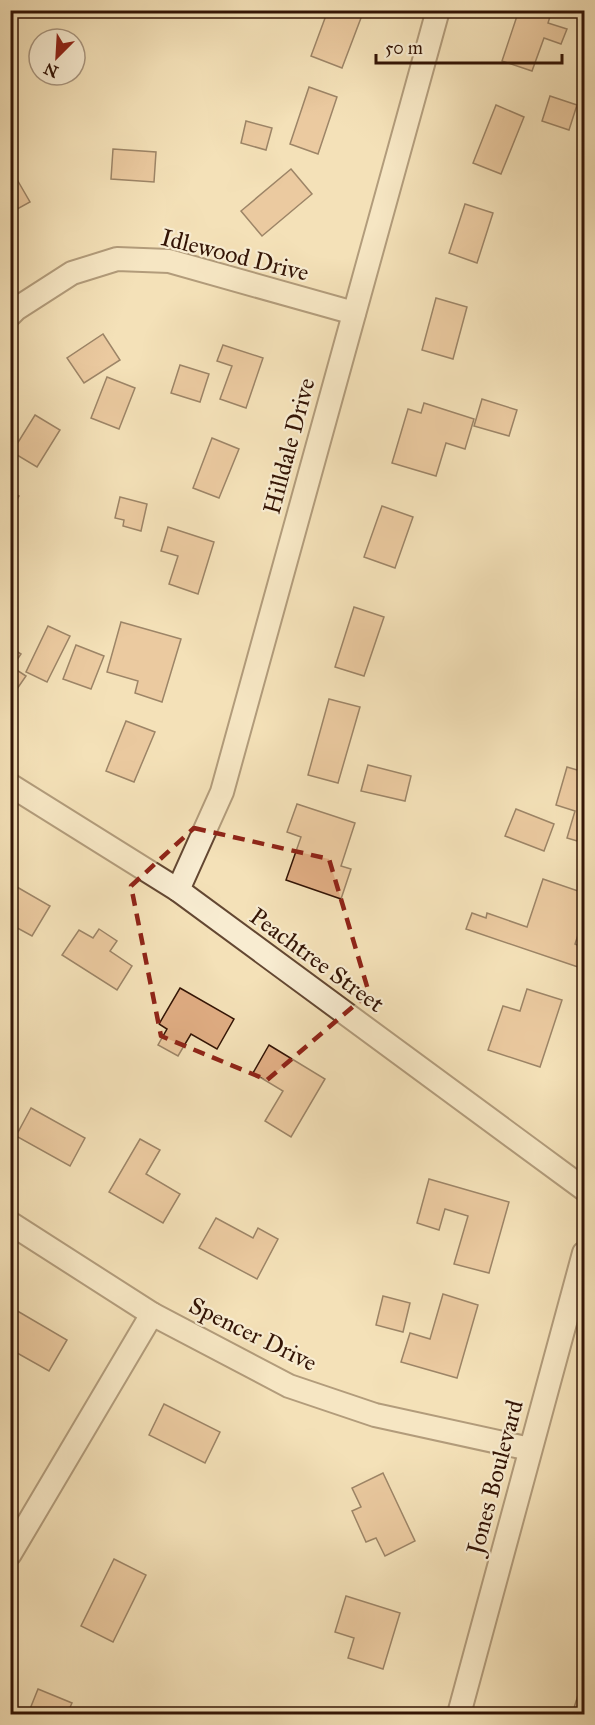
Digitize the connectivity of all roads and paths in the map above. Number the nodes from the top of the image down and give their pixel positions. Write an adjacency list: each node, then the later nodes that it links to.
1 (438, 10): 2 (street, Hilldale Drive)
2 (354, 312): 3 (street, Idlewood Drive); 5 (street, Hilldale Drive)
3 (10, 315)
4 (10, 784): 5 (street, Peachtree Street)
5 (178, 890): 6 (street, Peachtree Street)
6 (585, 1189)
7 (10, 1223): 9 (street, Spencer Drive)
8 (585, 1253): 10 (street, Jones Boulevard)
9 (152, 1314): 10 (street, Spencer Drive); 11 (street)
10 (530, 1449): 12 (street, Jones Boulevard)
11 (10, 1554)
12 (459, 1714)

